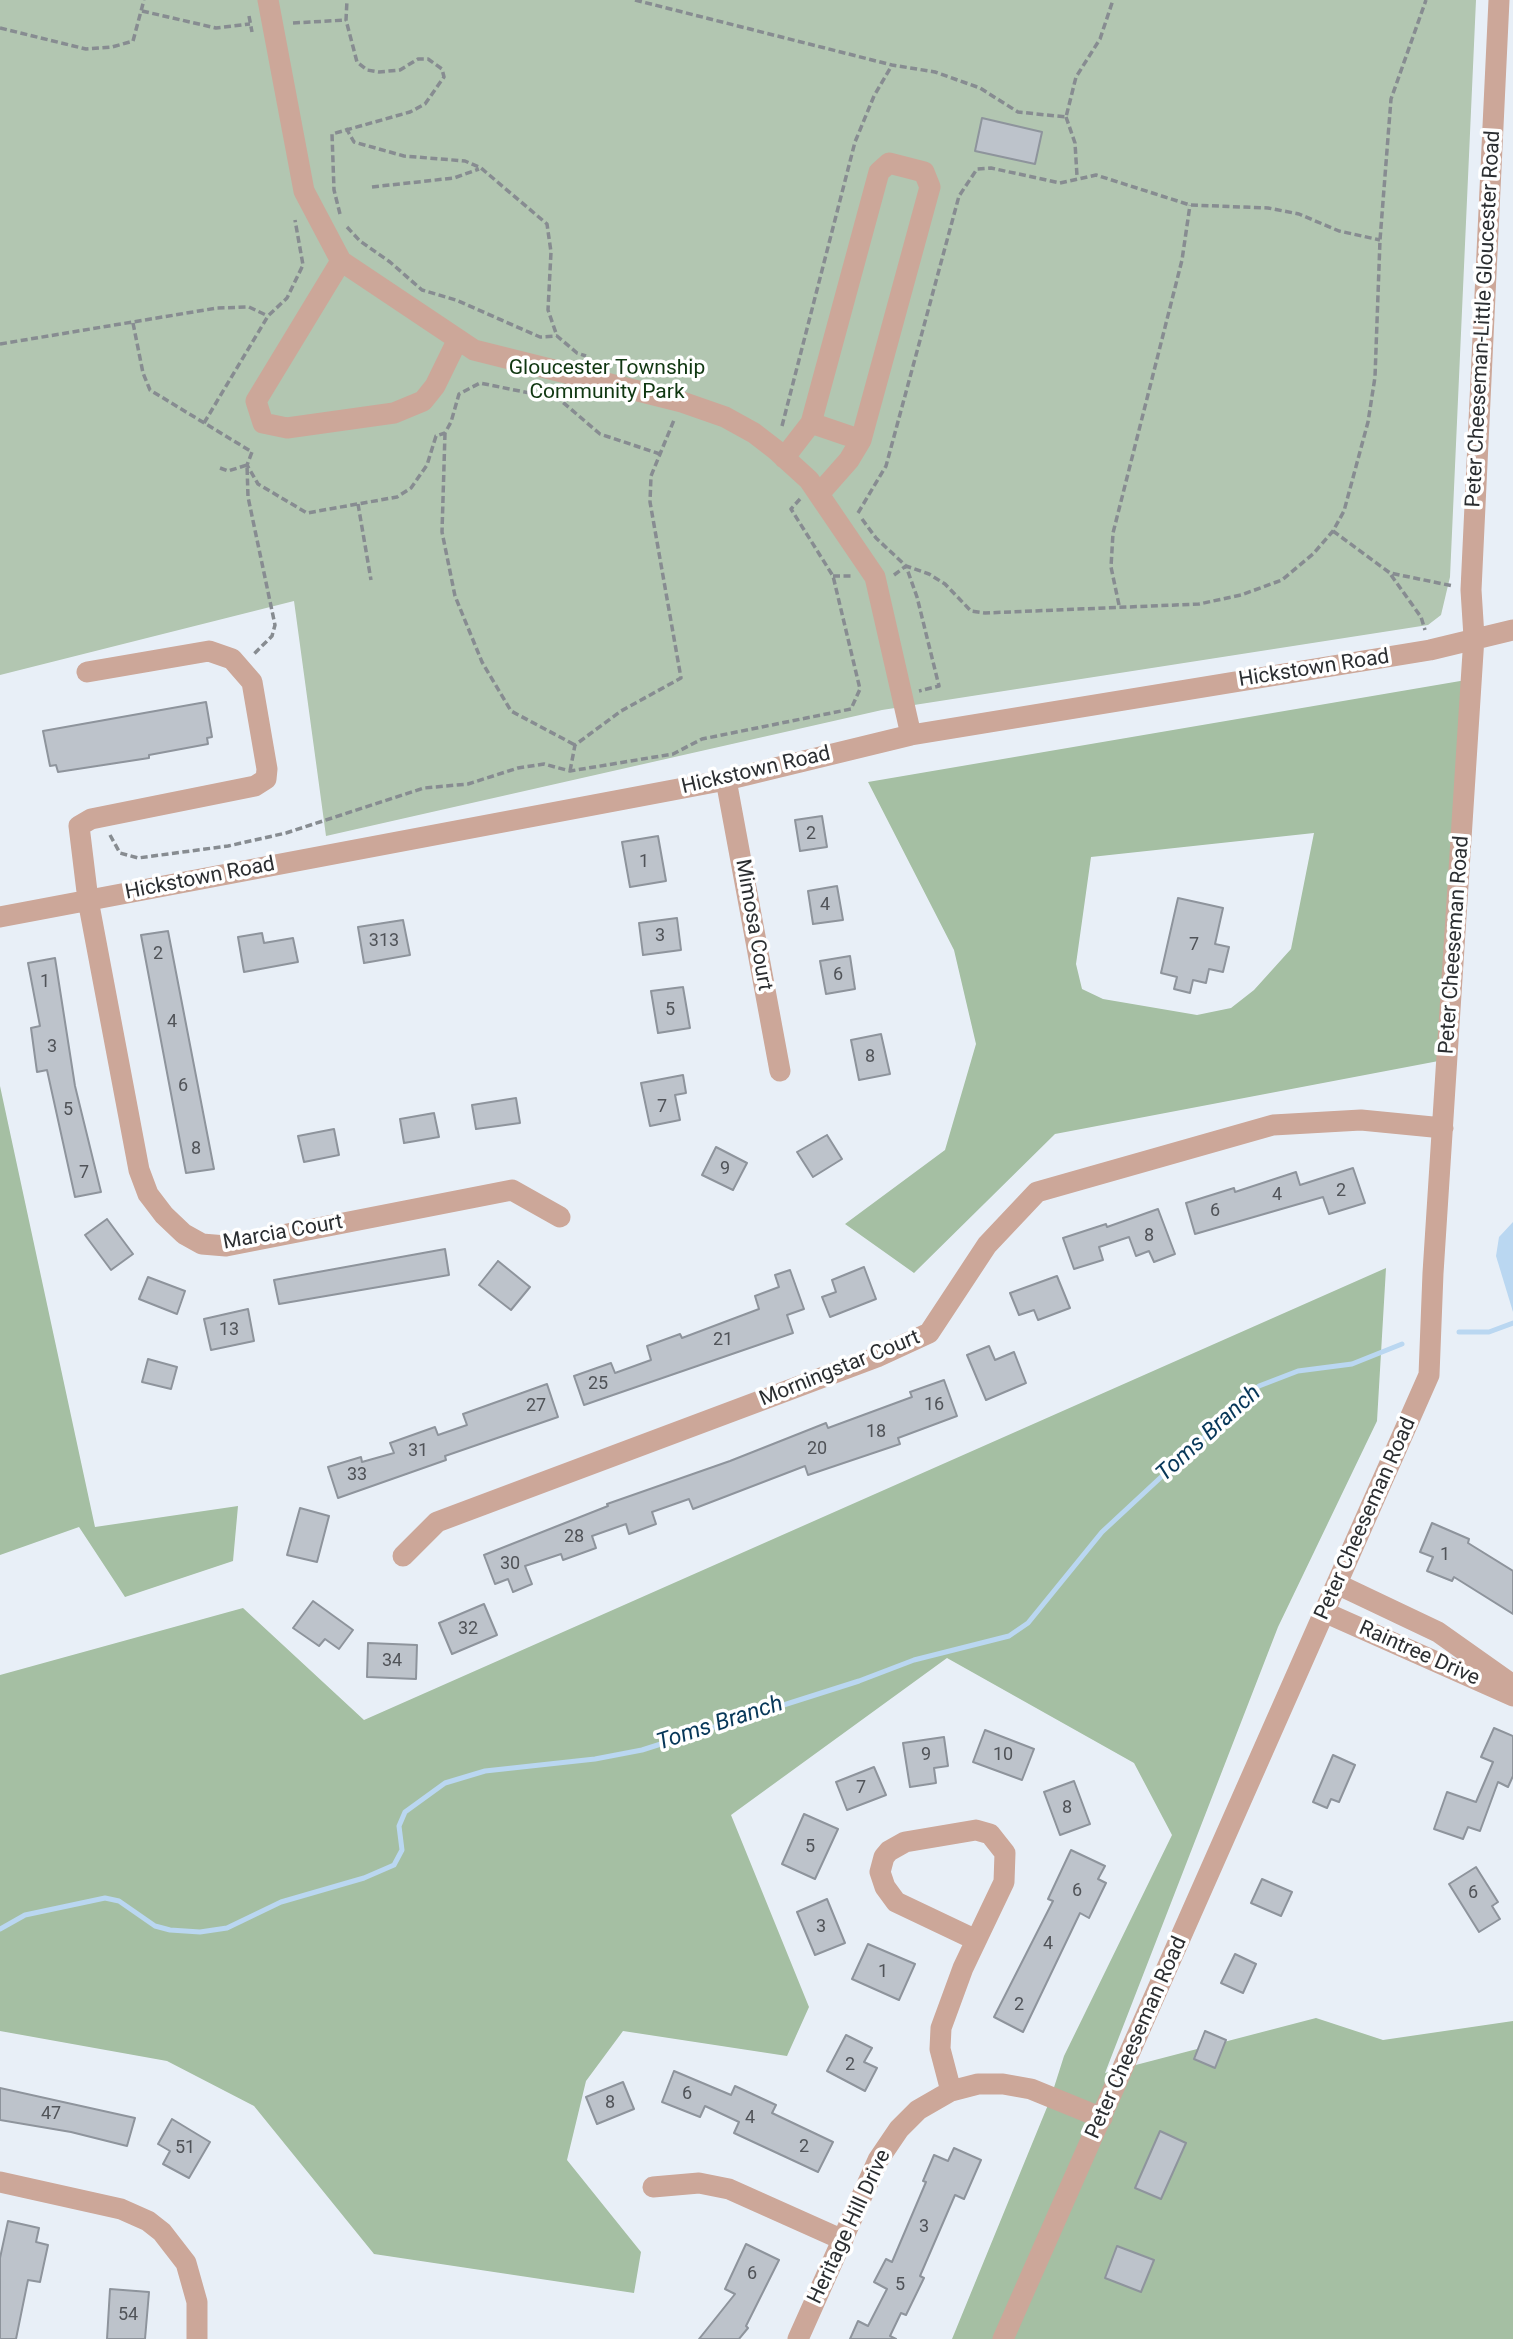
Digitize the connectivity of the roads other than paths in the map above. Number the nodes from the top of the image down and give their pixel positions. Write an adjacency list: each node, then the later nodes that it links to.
1 (268, 0): 3 (street)
2 (1499, 0): 10 (street, Peter Cheeseman-Little Gloucester Road)
3 (341, 261): 4 (street); 4 (street)
4 (457, 341): 7 (street)
5 (811, 423): 6 (street); 6 (street); 7 (street)
6 (862, 440): 8 (street)
7 (784, 458): 8 (street)
8 (814, 487): 12 (street)
9 (1513, 630): 10 (street, Hickstown Road)
10 (1474, 638): 12 (street, Hickstown Road); 17 (street, Peter Cheeseman Road)
11 (87, 672): 14 (street, Marcia Court)
12 (911, 735): 13 (street, Hickstown Road)
13 (726, 780): 14 (street, Hickstown Road); 16 (street, Mimosa Court)
14 (88, 900): 15 (street, Hickstown Road); 18 (street, Marcia Court)
15 (0, 917)
16 (779, 1071)
17 (1443, 1128): 19 (street, Morningstar Court); 20 (street, Peter Cheeseman Road)
18 (560, 1217)
19 (403, 1556)
20 (1337, 1584): 21 (street, Peter Cheeseman Road); 22 (street, Raintree Drive)
21 (1324, 1612): 23 (street, Raintree Drive); 26 (street, Peter Cheeseman Road)
22 (1513, 1685)
23 (1513, 1696)
24 (976, 1940): 24 (street); 25 (street)
25 (951, 2091): 26 (street, Heritage Hill Drive); 29 (street, Heritage Hill Drive)
26 (1102, 2118): 32 (street, Peter Cheeseman Road)
27 (0, 2182): 30 (street)
28 (653, 2187): 29 (street)
29 (843, 2240): 31 (street, Heritage Hill Drive)
30 (197, 2339)
31 (798, 2339)
32 (1003, 2339)

